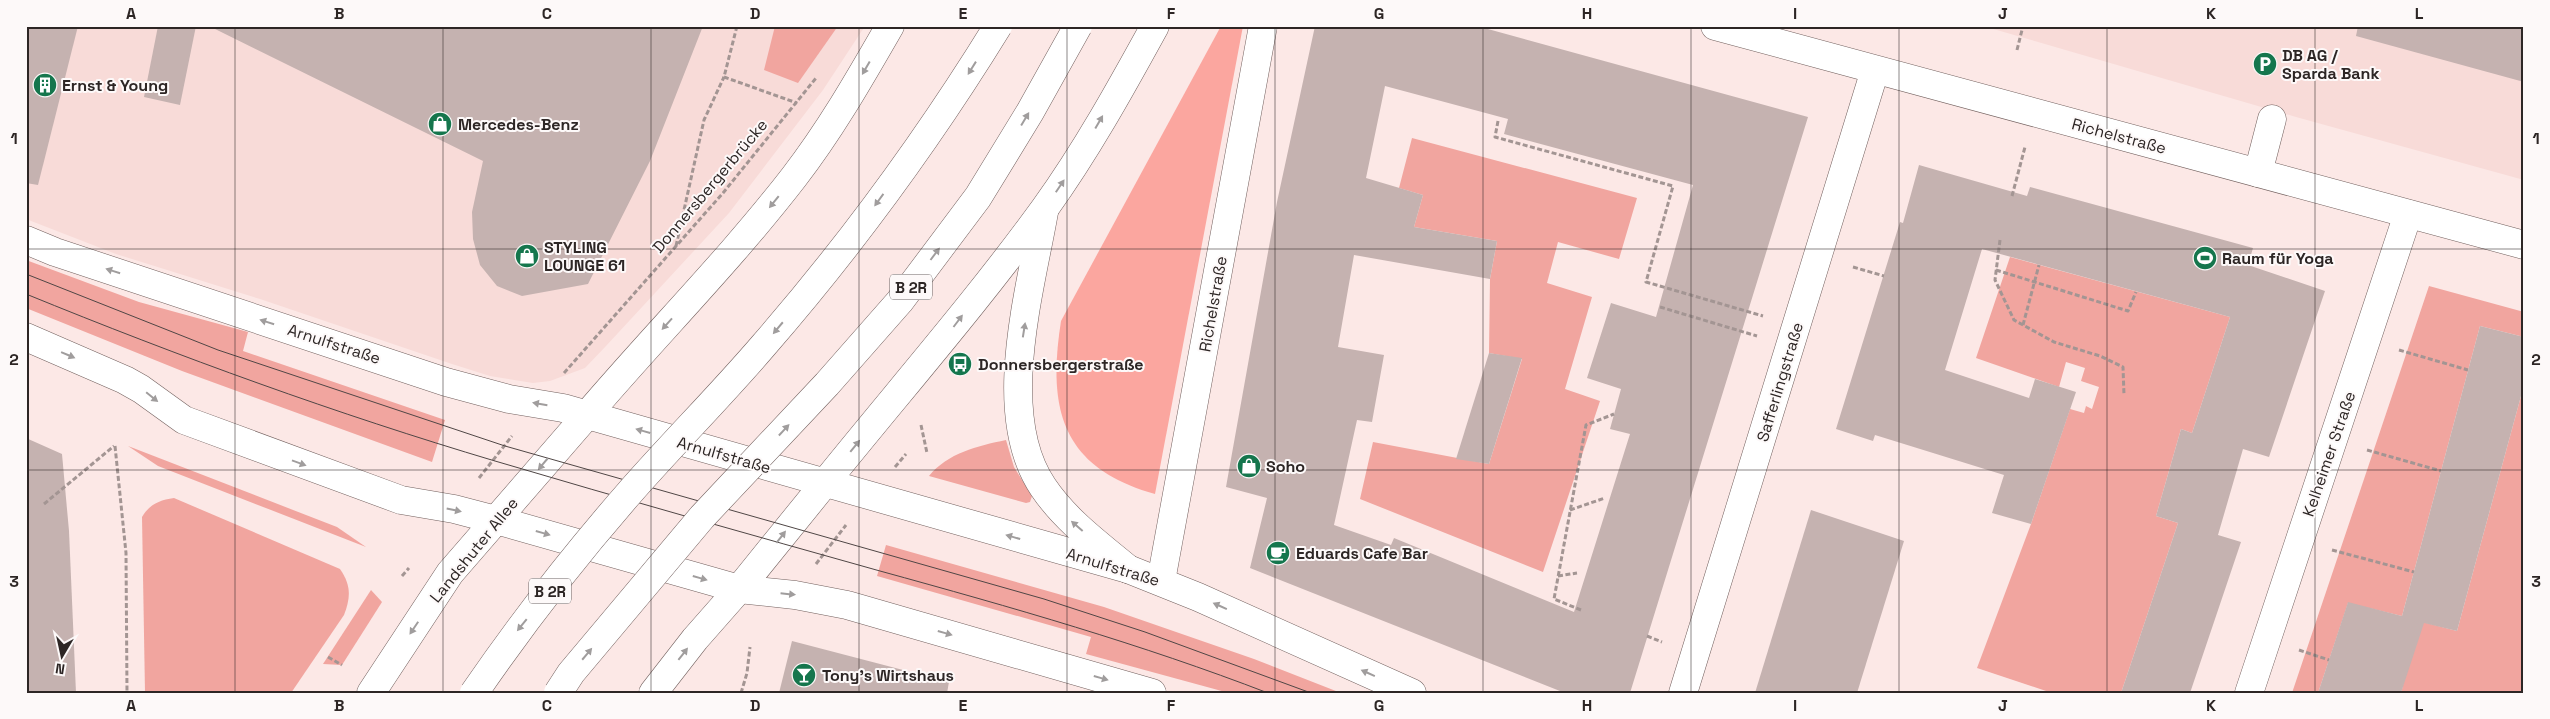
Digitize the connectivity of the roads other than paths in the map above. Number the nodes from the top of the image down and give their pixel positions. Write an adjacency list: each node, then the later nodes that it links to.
1 (890, 26): 15 (main road, Landshuter Allee, one-way to 15)
2 (998, 26): 23 (main road, B 2R, one-way to 23, bridge)
3 (1078, 26): 24 (main road, B 2R, one-way to 3, bridge)
4 (1155, 26): 10 (main road, one-way to 4)
5 (1263, 26): 19 (main road, Richelstraße)
6 (1723, 27): 7 (main road, Richelstraße)
7 (1875, 70): 9 (main road, Richelstraße); 27 (main road, Safferlingstraße)
8 (2272, 119): 9 (main road)
9 (2258, 173): 11 (main road, Richelstraße)
10 (1044, 208): 16 (main road, one-way to 10); 18 (main road, one-way to 10)
11 (2408, 214): 13 (main road, Richelstraße); 28 (main road, Kelheimer Straße)
12 (26, 240): 15 (main road, Arnulfstraße, one-way to 12)
13 (2524, 245)
14 (26, 337): 17 (main road, one-way to 17)
15 (587, 415): 16 (main road, Arnulfstraße, one-way to 15); 17 (main road, Landshuter Allee, one-way to 17)
16 (824, 484): 18 (main road, Arnulfstraße, one-way to 16); 20 (main road, one-way to 16)
17 (496, 520): 20 (main road, one-way to 20); 22 (main road, Landshuter Allee, one-way to 22)
18 (1128, 569): 19 (main road, Arnulfstraße)
19 (1161, 581): 26 (main road, Arnulfstraße, one-way to 19)
20 (739, 589): 21 (main road, one-way to 21); 25 (main road, one-way to 20)
21 (1146, 692)
22 (371, 693)
23 (474, 693)
24 (558, 693)
25 (653, 693)
26 (1412, 693)
27 (1683, 693)
28 (2249, 693)

